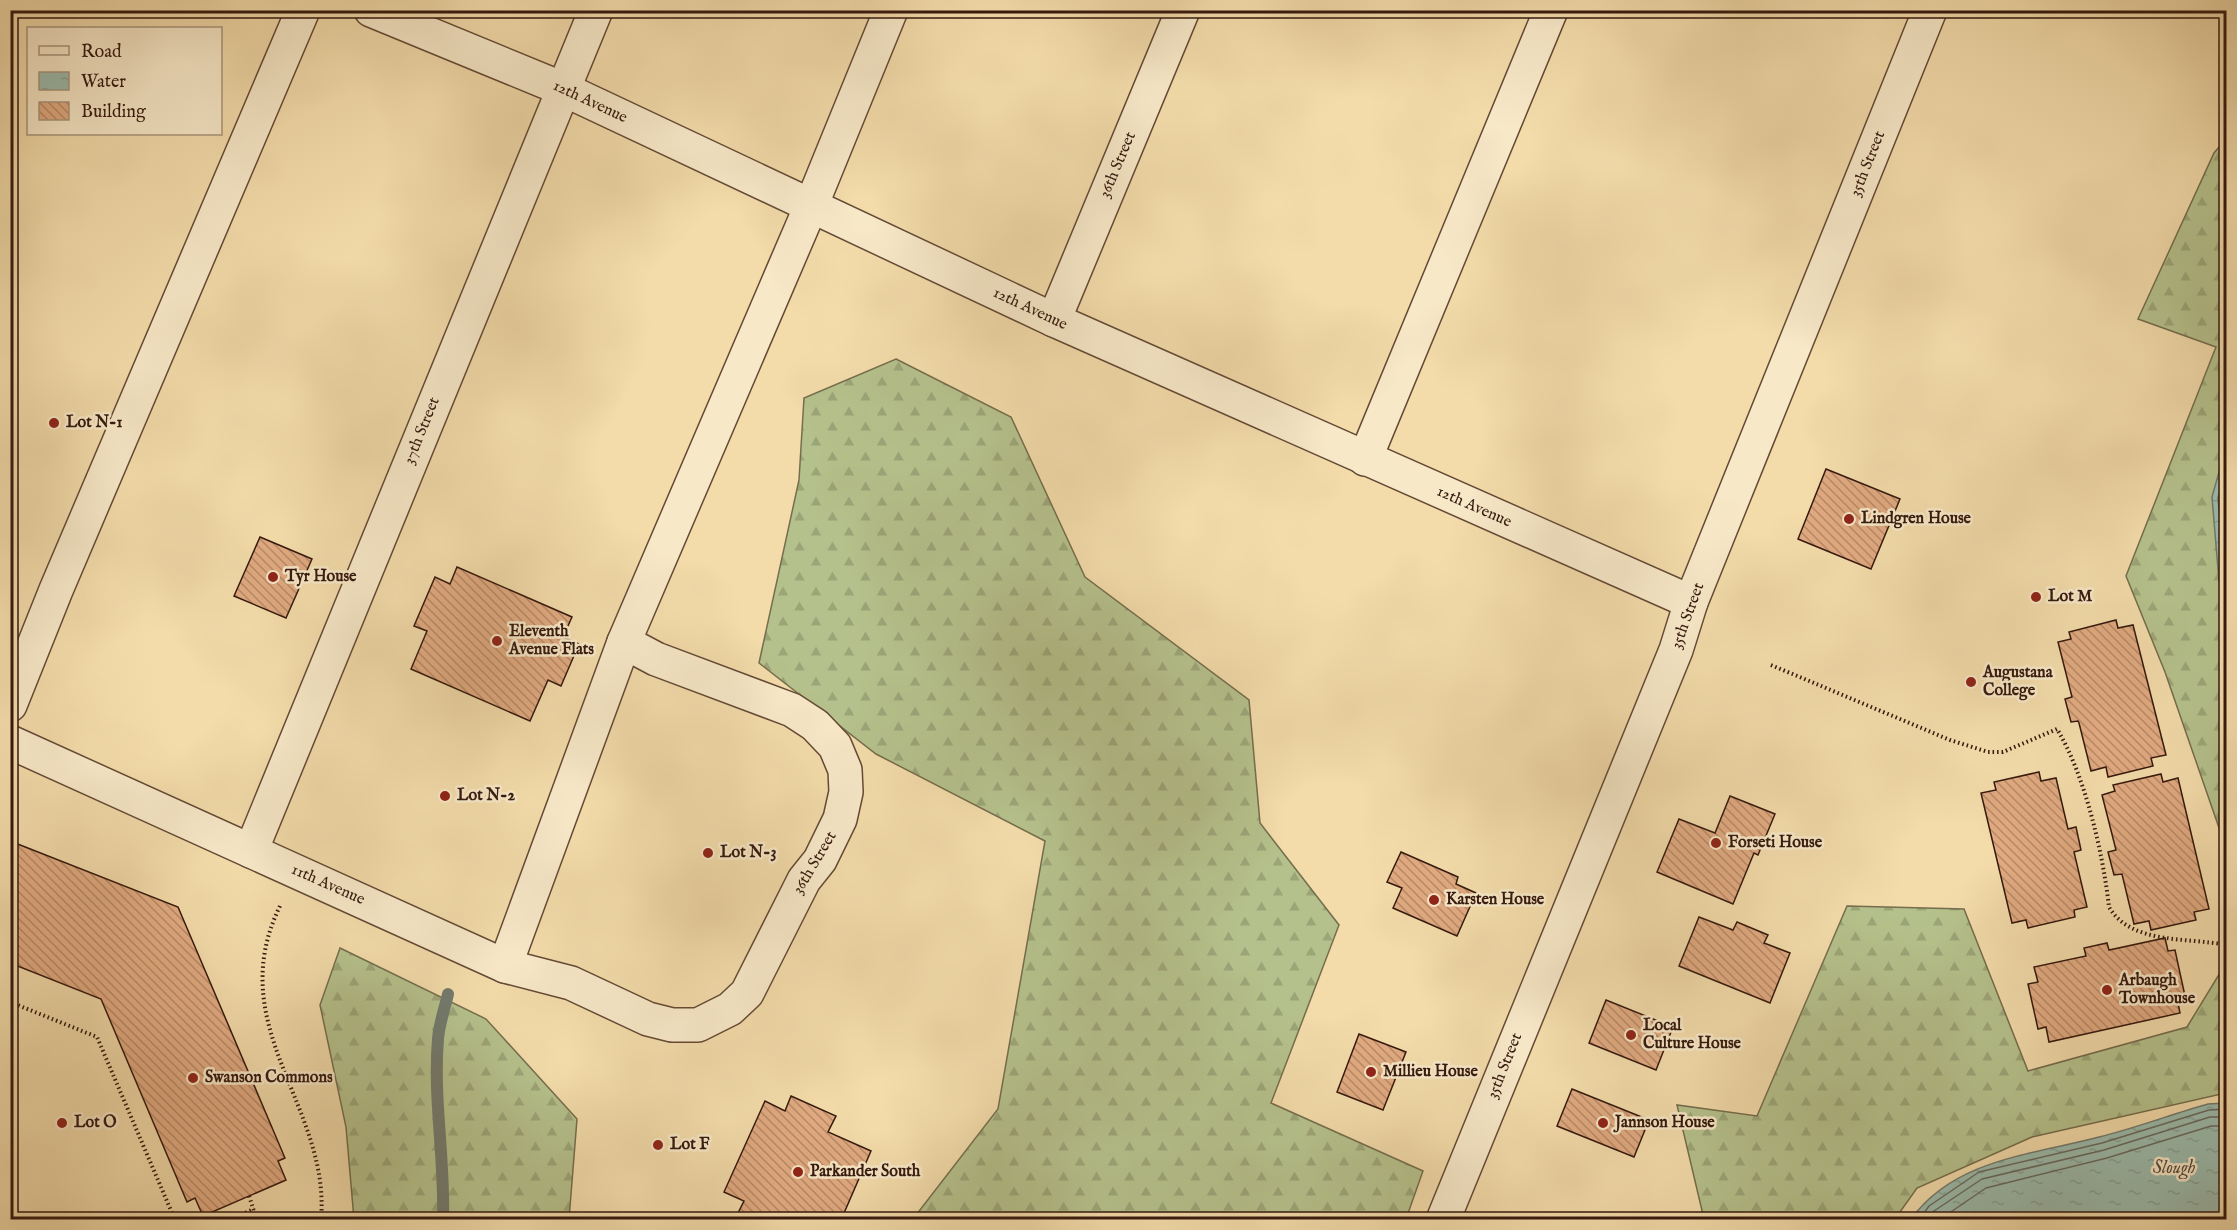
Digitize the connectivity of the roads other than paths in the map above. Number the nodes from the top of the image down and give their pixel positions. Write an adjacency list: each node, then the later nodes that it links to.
1 (303, 10): 14 (street)
2 (371, 10): 8 (street, 12th Avenue)
3 (596, 10): 8 (street, 37th Street)
4 (891, 10): 9 (street)
5 (1182, 10): 10 (street, 36th Street)
6 (1551, 10): 11 (street)
7 (1930, 10): 12 (street, 35th Street)
8 (563, 89): 9 (street, 12th Avenue); 16 (street, 37th Street)
9 (811, 206): 10 (street, 12th Avenue); 13 (street)
10 (1054, 320): 11 (street, 12th Avenue)
11 (1365, 459): 12 (street, 12th Avenue)
12 (1691, 602): 19 (street, 35th Street)
13 (624, 642): 17 (street); 18 (street, 36th Street)
14 (10, 705)
15 (10, 742): 16 (street, 11th Avenue)
16 (251, 851): 17 (street, 11th Avenue)
17 (506, 966): 18 (street, 11th Avenue)
18 (648, 1019)
19 (1443, 1220)

